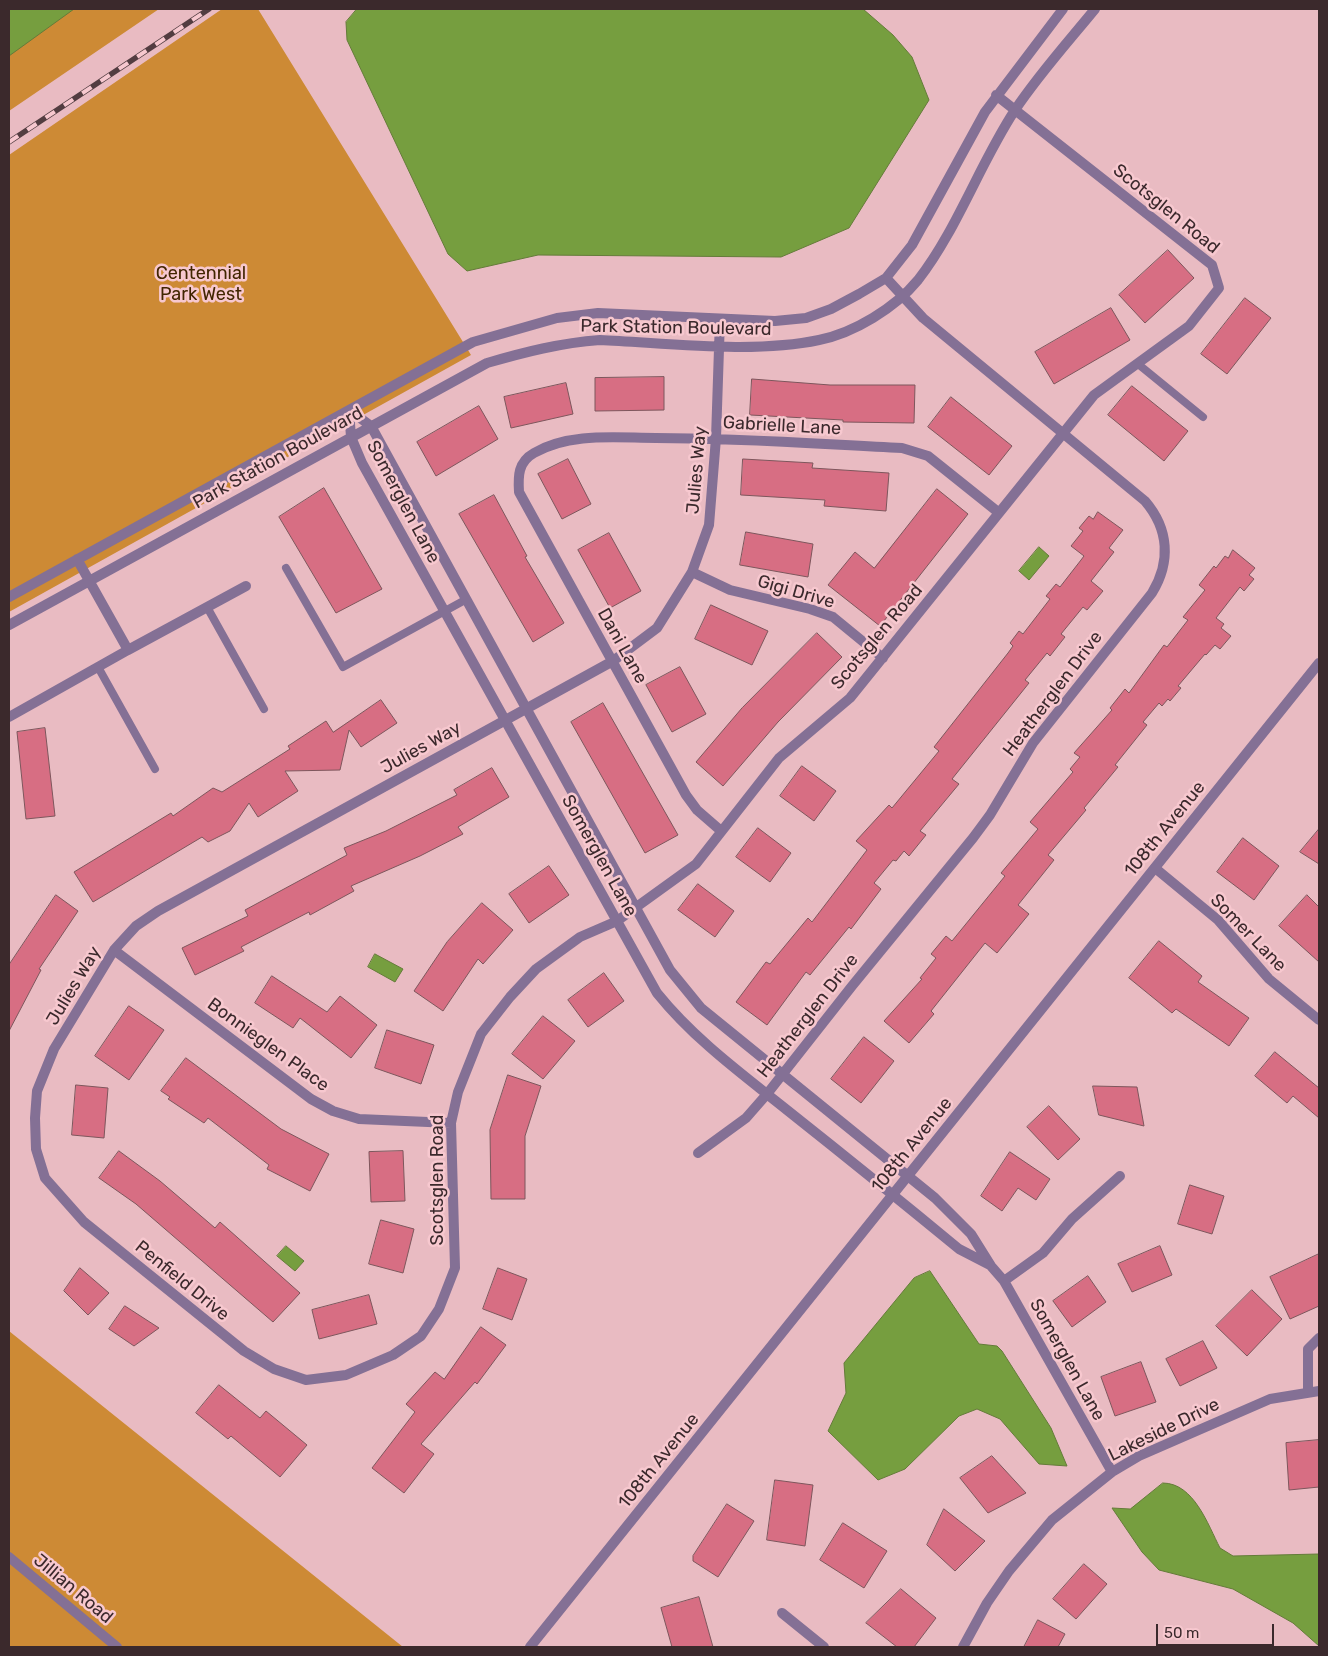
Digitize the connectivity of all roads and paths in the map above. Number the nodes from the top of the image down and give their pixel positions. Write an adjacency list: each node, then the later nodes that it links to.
1 (1063, 9): 3 (street, Park Station Boulevard)
2 (1095, 9): 4 (street, Park Station Boulevard)
3 (996, 95): 4 (street, Scotsglen Road); 5 (street, Park Station Boulevard)
4 (1015, 110): 6 (street, Park Station Boulevard); 9 (street, Scotsglen Road)
5 (886, 278): 6 (street, Heatherglen Drive); 7 (street, Park Station Boulevard)
6 (903, 296): 8 (street, Park Station Boulevard); 13 (street, Heatherglen Drive)
7 (720, 319): 8 (street, Julies Way); 10 (street, Park Station Boulevard)
8 (720, 345): 12 (street, Park Station Boulevard); 15 (street, Julies Way)
9 (1138, 364): 11 (lane); 13 (street, Scotsglen Road)
10 (349, 410): 12 (street, Somerglen Lane); 14 (street, Somerglen Lane); 18 (street, Park Station Boulevard)
11 (1203, 417)
12 (370, 426): 14 (street, Park Station Boulevard); 24 (street, Somerglen Lane)
13 (1062, 432): 17 (street, Scotsglen Road); 44 (street, Heatherglen Drive)
14 (351, 437): 21 (street, Park Station Boulevard); 26 (street, Somerglen Lane)
15 (716, 438): 16 (street, Gabrielle Lane); 17 (street, Gabrielle Lane); 20 (street, Julies Way)
16 (520, 466): 30 (street, Dani Lane)
17 (998, 512): 29 (street, Scotsglen Road)
18 (77, 559): 21 (street); 23 (street, Park Station Boulevard)
19 (286, 568): 26 (lane)
20 (692, 572): 29 (street, Gigi Drive); 30 (street, Julies Way)
21 (89, 580): 27 (street, Park Station Boulevard); 28 (street)
22 (246, 586): 25 (street)
23 (9, 598)
24 (465, 600): 26 (lane); 34 (street, Somerglen Lane)
25 (206, 607): 28 (street); 33 (lane)
26 (444, 612): 36 (street, Somerglen Lane)
27 (9, 625)
28 (128, 650): 32 (street)
29 (883, 658): 38 (street, Scotsglen Road)
30 (612, 661): 34 (street, Julies Way); 38 (street, Dani Lane)
31 (1319, 663): 39 (street, 108th Avenue)
32 (98, 667): 35 (street); 37 (lane)
33 (264, 709)
34 (525, 709): 36 (street, Julies Way); 40 (street, Somerglen Lane)
35 (9, 717)
36 (504, 721): 41 (street, Somerglen Lane); 42 (street, Julies Way)
37 (155, 769)
38 (720, 830): 40 (street, Scotsglen Road)
39 (1155, 868): 43 (street, Somer Lane); 49 (street, 108th Avenue)
40 (635, 907): 41 (street, Scotsglen Road); 44 (street, Somerglen Lane)
41 (616, 921): 45 (street, Somerglen Lane); 46 (street, Scotsglen Road)
42 (114, 950): 46 (street, Bonnieglen Place); 47 (street, Julies Way)
43 (1319, 1020)
44 (783, 1074): 45 (street, Heatherglen Drive); 49 (street, Somerglen Lane)
45 (767, 1094): 48 (street, Heatherglen Drive); 51 (street, Somerglen Lane)
46 (451, 1123): 55 (street, Scotsglen Road)
47 (36, 1149): 55 (street, Penfield Drive)
48 (698, 1153)
49 (909, 1175): 51 (street, 108th Avenue); 52 (street, Somerglen Lane)
50 (1120, 1176): 53 (street)
51 (893, 1195): 52 (street, Somerglen Lane); 62 (street, 108th Avenue)
52 (991, 1266): 53 (street, Somerglen Lane)
53 (1004, 1281): 58 (street, Somerglen Lane)
54 (1319, 1338): 57 (street)
55 (346, 1375)
56 (1319, 1392): 57 (street, Lakeside Drive)
57 (1308, 1393): 58 (street, Lakeside Drive)
58 (1112, 1472): 64 (street, Lakeside Drive)
59 (9, 1556): 61 (street, Jillian Road)
60 (782, 1613): 63 (street)
61 (117, 1647)
62 (530, 1647)
63 (824, 1647)
64 (963, 1647)

